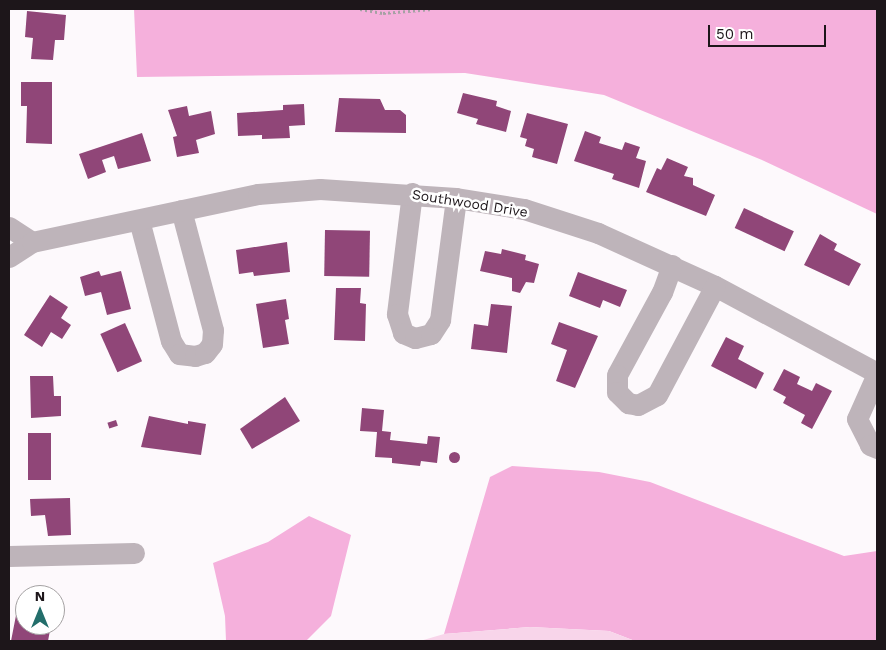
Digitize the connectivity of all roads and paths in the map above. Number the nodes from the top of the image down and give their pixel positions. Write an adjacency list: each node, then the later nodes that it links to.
1 (360, 9): 2 (path)
2 (432, 9)
3 (412, 193): 4 (street, Southwood Drive); 4 (street); 5 (street, Southwood Drive)
4 (456, 198): 10 (street, Southwood Drive)
5 (181, 210): 6 (street, Southwood Drive); 6 (street)
6 (139, 220): 8 (street, Southwood Drive)
7 (9, 227): 8 (street)
8 (32, 242): 9 (street, Southwood Drive)
9 (9, 257)
10 (672, 265): 11 (street, Southwood Drive); 11 (street)
11 (715, 286): 12 (street, Southwood Drive)
12 (877, 373): 13 (street)
13 (877, 448)
14 (134, 553): 15 (street)
15 (9, 556)

